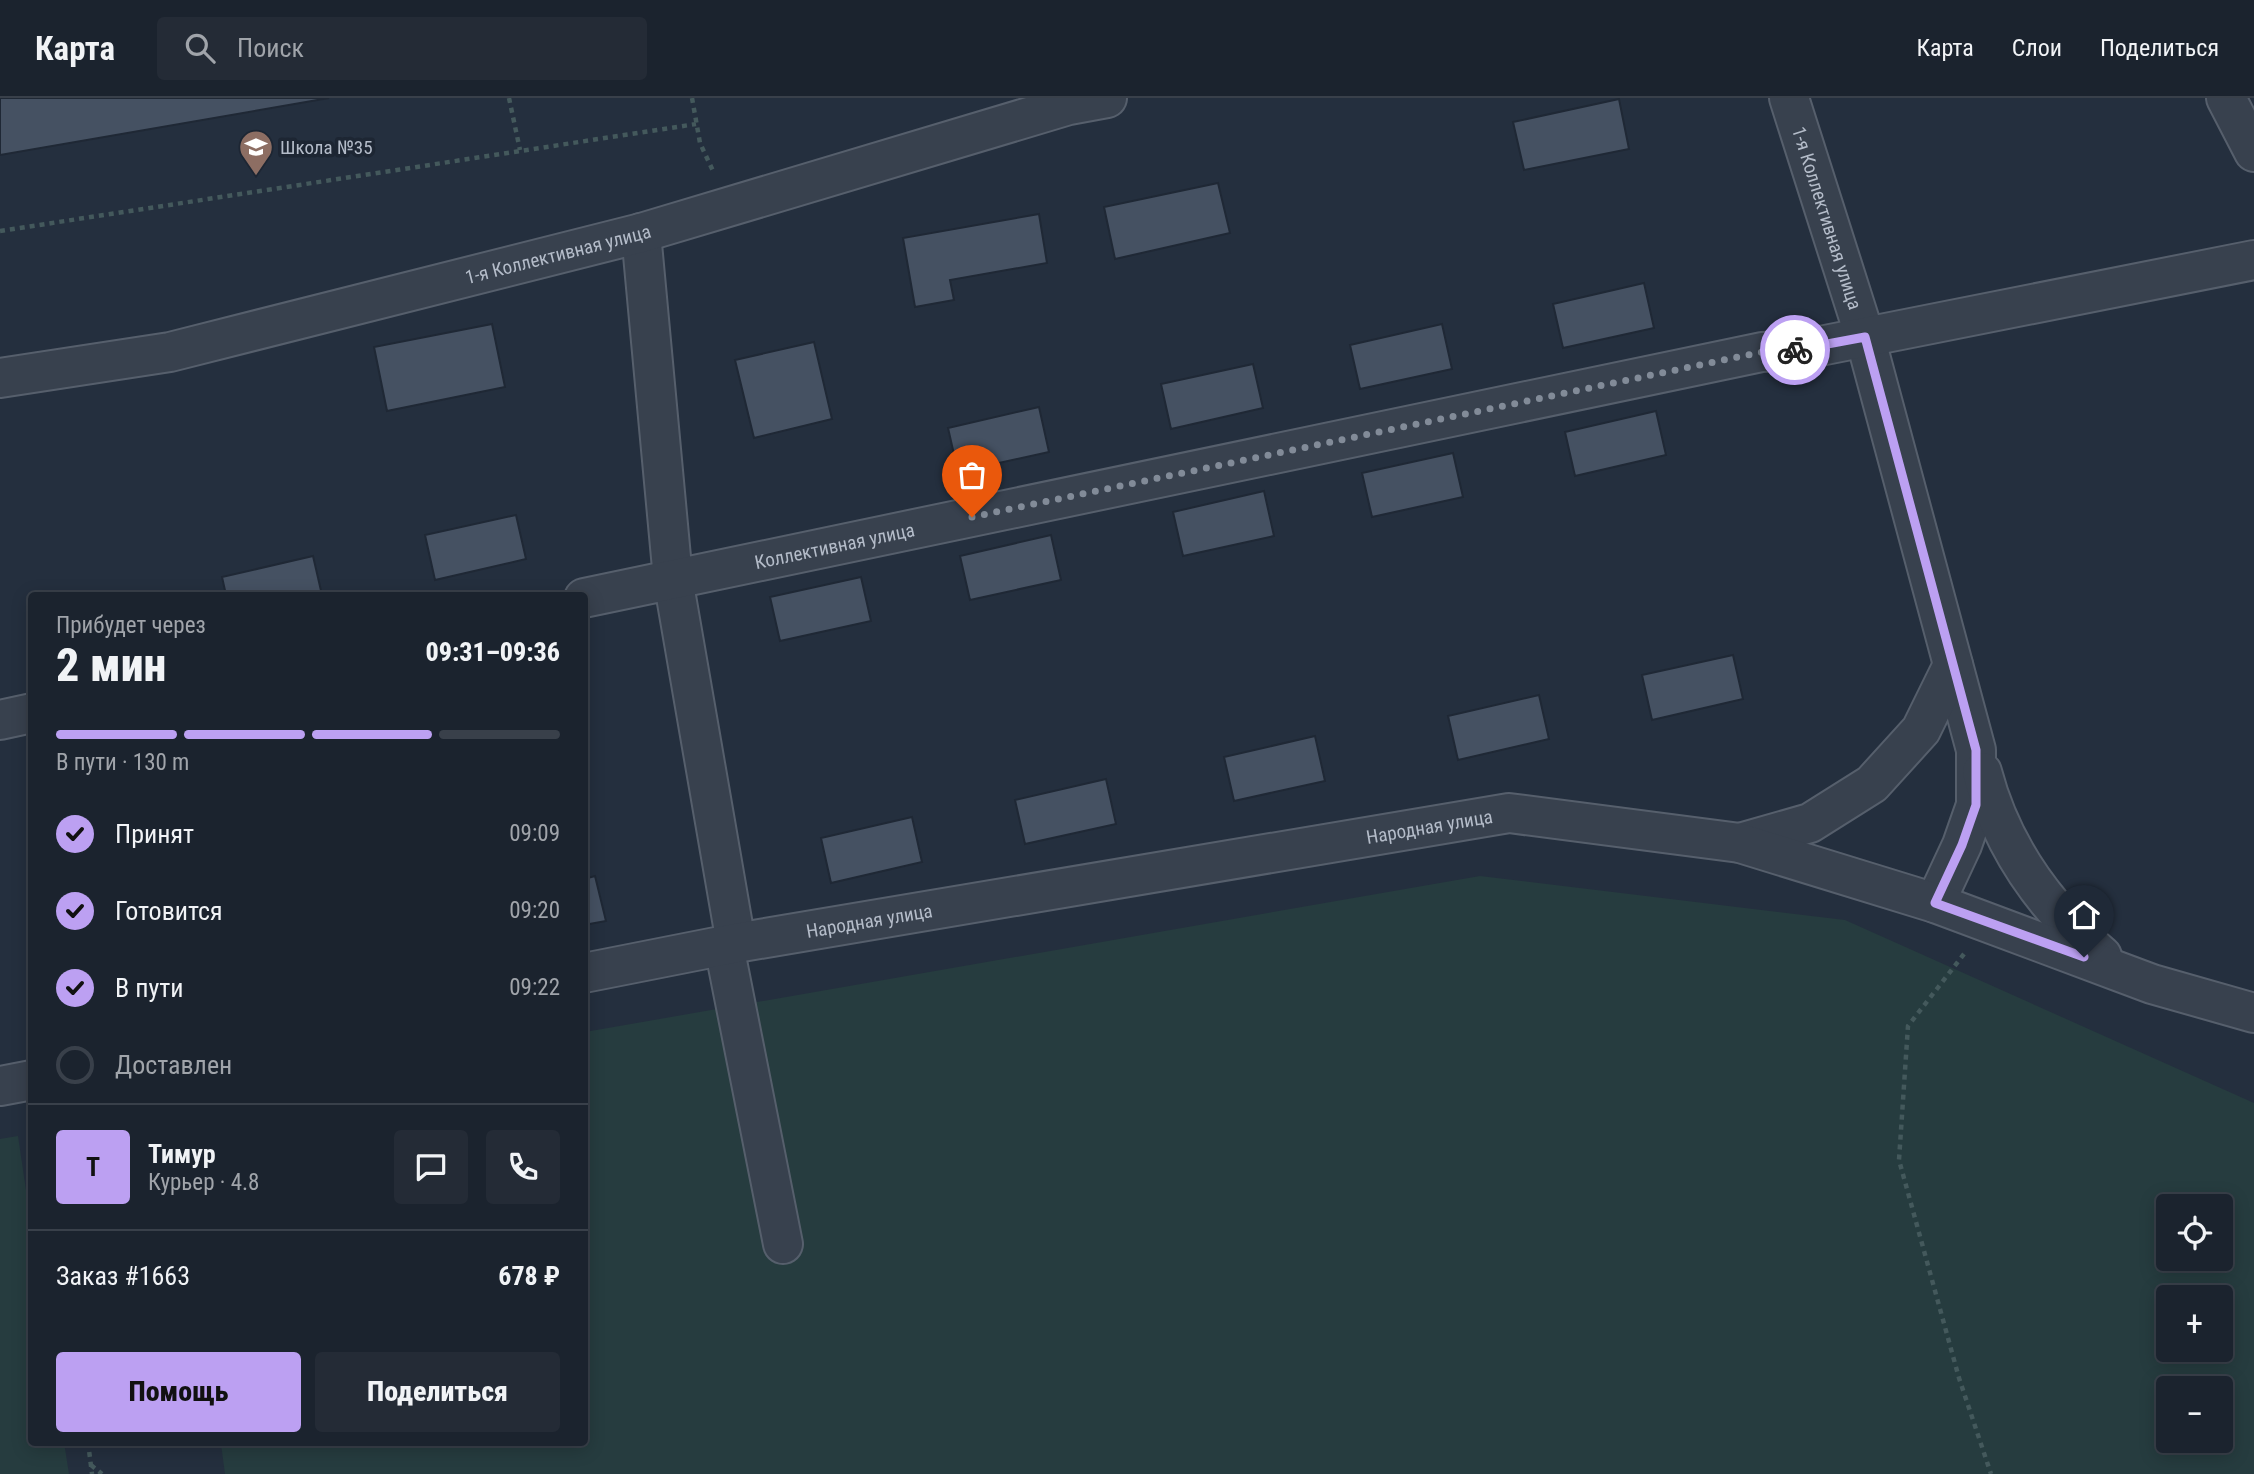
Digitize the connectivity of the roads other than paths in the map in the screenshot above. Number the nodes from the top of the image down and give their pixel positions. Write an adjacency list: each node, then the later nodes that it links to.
1 (1107, 98): 5 (street, 1-я Коллективная улица)
2 (1789, 98): 7 (street, 1-я Коллективная улица)
3 (2226, 98): 4 (street)
4 (2254, 152)
5 (641, 233): 8 (street, 1-я Коллективная улица); 9 (street)
6 (2254, 260): 7 (street, Коллективная улица)
7 (1865, 337): 9 (street, Коллективная улица); 11 (street, 1-я Коллективная улица)
8 (0, 378)
9 (673, 579): 10 (street, Коллективная улица); 17 (street)
10 (588, 597)
11 (1952, 665): 14 (street, 1-я Коллективная улица); 15 (street)
12 (28, 714): 13 (street)
13 (0, 720)
14 (1976, 750): 16 (street); 18 (street)
15 (1740, 843): 16 (street, Народная улица); 17 (street, Народная улица)
16 (1935, 903): 18 (street, Народная улица)
17 (730, 944): 19 (street, Народная улица); 23 (street)
18 (2119, 971): 20 (street, Народная улица)
19 (588, 972)
20 (2254, 1013)
21 (28, 1081): 22 (street)
22 (0, 1087)
23 (783, 1244)

